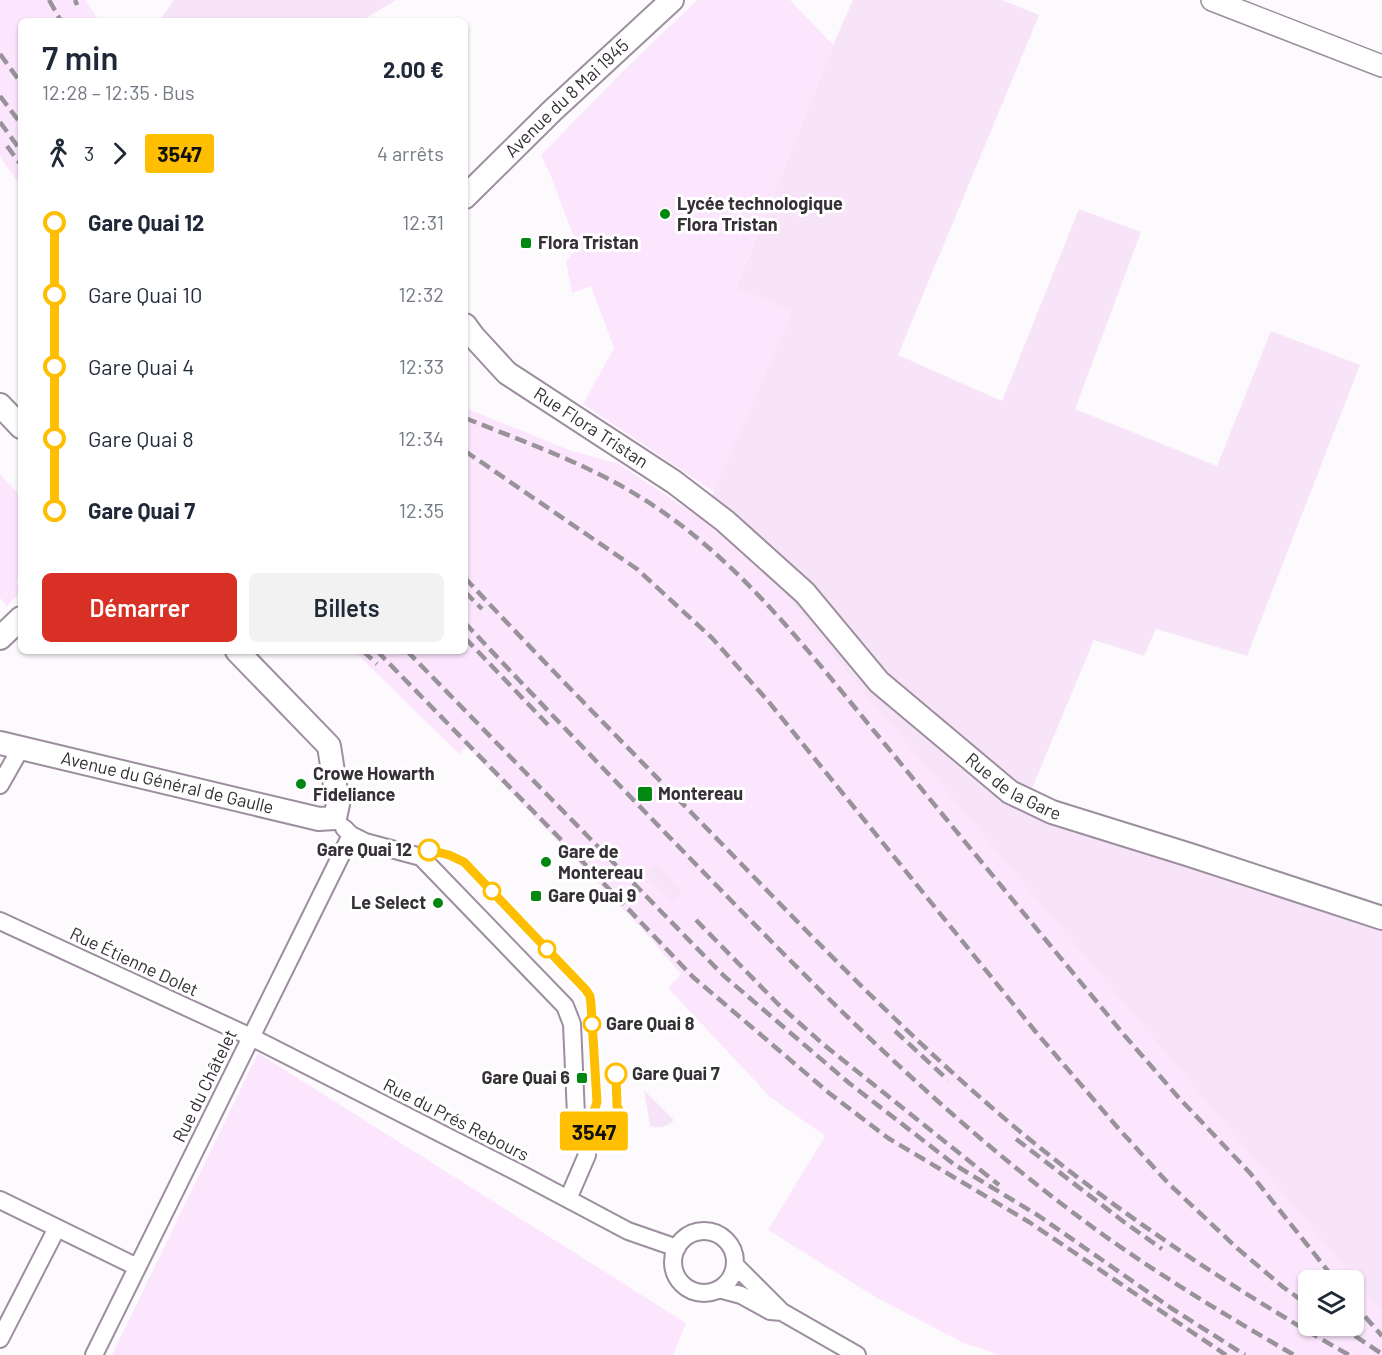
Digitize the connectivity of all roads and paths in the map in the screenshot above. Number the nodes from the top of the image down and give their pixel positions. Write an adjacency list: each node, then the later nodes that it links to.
1 (672, 0): 4 (main road, Avenue du 8 Mai 1945)
2 (1212, 0): 3 (street)
3 (1382, 66)
4 (468, 194)
5 (468, 329): 8 (main road, Rue Flora Tristan)
6 (0, 405): 7 (main road)
7 (18, 424)
8 (725, 521): 16 (main road, Rue de la Gare)
9 (18, 621): 10 (main road)
10 (0, 638)
11 (240, 654): 14 (main road)
12 (10, 745): 13 (street); 14 (main road, Avenue du Général de Gaulle)
13 (0, 784)
14 (334, 818): 15 (street)
15 (351, 835): 18 (street, Rue du Châtelet); 19 (street)
16 (1382, 918)
17 (0, 921): 18 (street, Rue Étienne Dolet)
18 (251, 1037): 19 (street, Rue du Prés Rebours); 24 (street, Rue du Châtelet)
19 (568, 1199): 22 (street, Rue du Prés Rebours)
20 (0, 1200): 21 (street)
21 (57, 1228): 24 (street); 27 (street)
22 (677, 1248): 23 (street); 25 (street)
23 (735, 1265): 25 (street); 26 (street)
24 (137, 1267): 28 (street, Rue du Châtelet)
25 (719, 1290): 26 (street)
26 (782, 1312): 29 (street)
27 (0, 1338)
28 (94, 1355)
29 (857, 1355)

